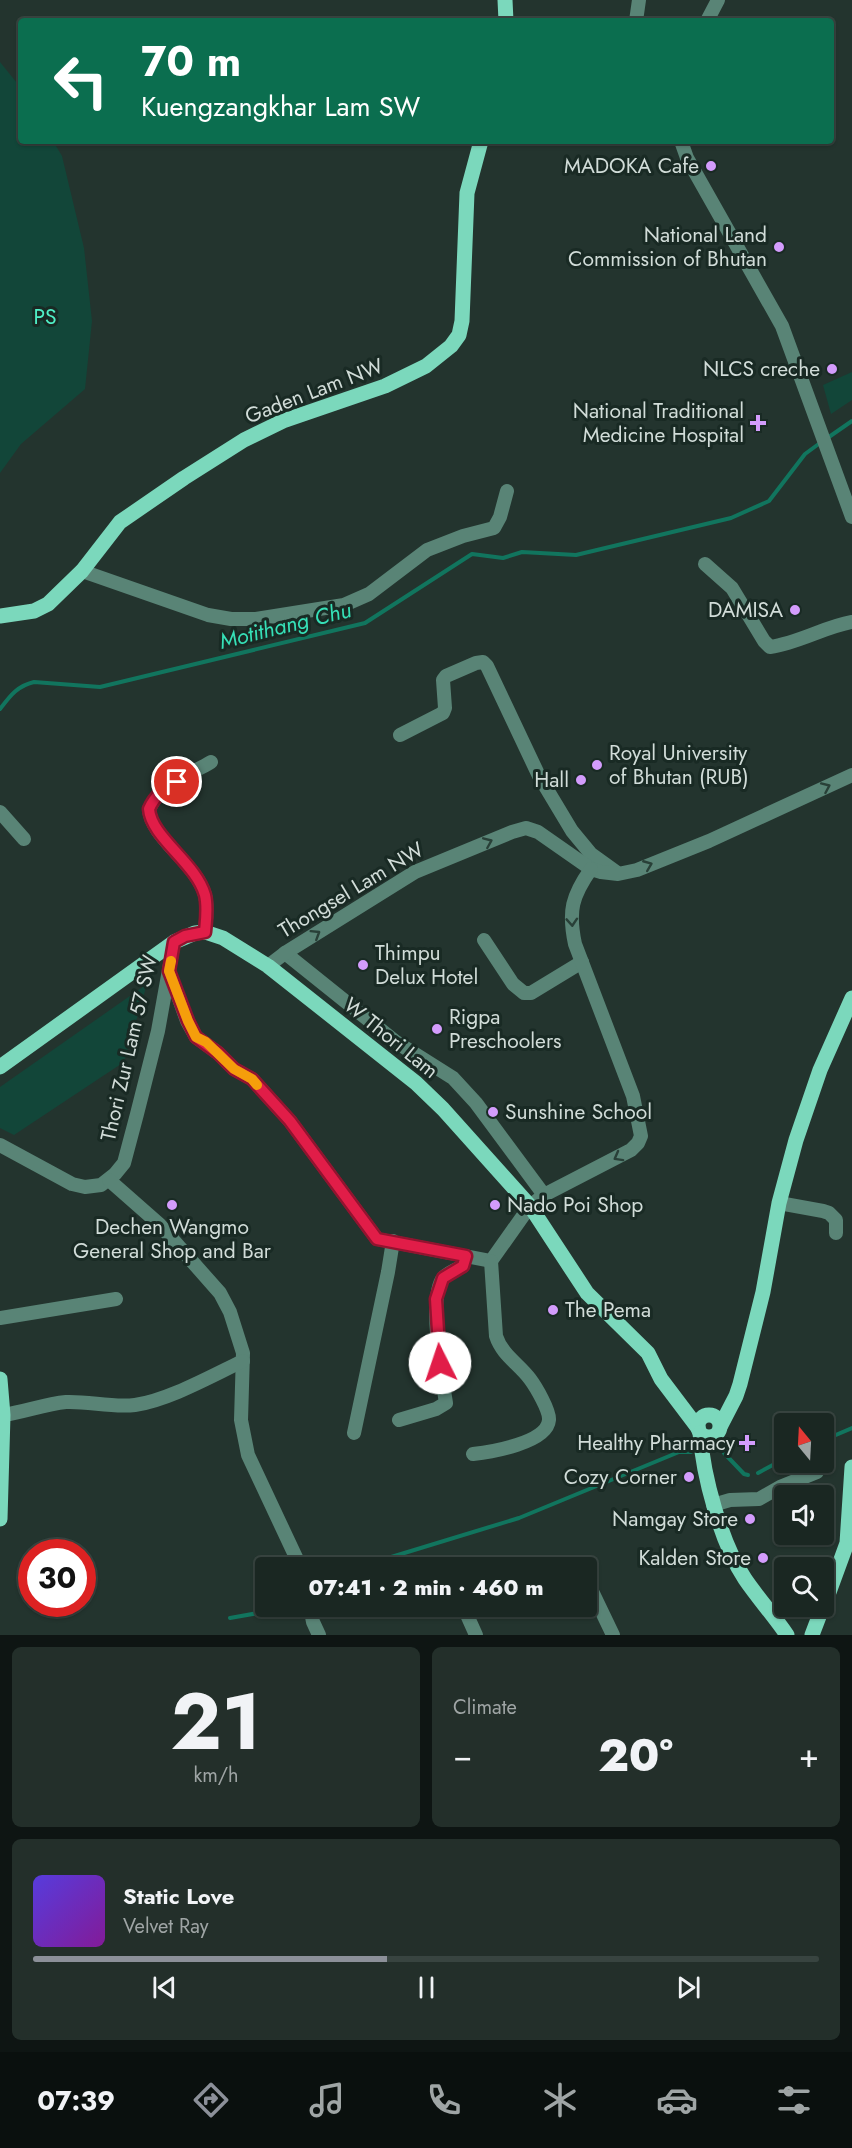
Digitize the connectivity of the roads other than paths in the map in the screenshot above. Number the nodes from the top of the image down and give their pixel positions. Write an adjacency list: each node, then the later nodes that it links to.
1 (505, 0): 4 (main road)
2 (639, 0): 5 (street)
3 (718, 0): 6 (street)
4 (506, 18)
5 (636, 18)
6 (709, 18)
7 (480, 144): 12 (main road, Gaden Lam NW)
8 (682, 144): 10 (street)
9 (507, 490): 12 (street)
10 (852, 517)
11 (705, 564): 14 (street)
12 (82, 571): 13 (main road, Gaden Lam NW)
13 (0, 616)
14 (852, 621)
15 (400, 735): 21 (street)
16 (211, 762): 22 (street)
17 (852, 775): 21 (street, Thongsel Lam NW, one-way to 17)
18 (0, 812): 19 (street)
19 (24, 839)
20 (591, 869): 21 (street, Thongsel Lam NW); 25 (street, Thongsel Lam NW, one-way to 20); 26 (street, one-way to 26)
21 (618, 874)
22 (205, 932): 24 (main road); 27 (main road, W Thori Lam)
23 (484, 940): 26 (street)
24 (174, 942): 28 (street, Thori Zur Lam 57 SW); 30 (main road)
25 (285, 953): 27 (street, Thongsel Lam NW); 33 (street)
26 (582, 962): 33 (street, one-way to 33)
27 (268, 966): 35 (main road, W Thori Lam)
28 (169, 971): 32 (street, Thori Zur Lam 57 SW); 37 (street)
29 (852, 998): 34 (main road)
30 (0, 1067)
31 (0, 1145): 32 (street)
32 (109, 1180): 42 (street)
33 (544, 1195): 35 (street)
34 (779, 1203): 36 (street); 46 (main road)
35 (530, 1206): 39 (street); 46 (main road, W Thori Lam)
36 (836, 1233)
37 (393, 1242): 38 (street); 47 (street)
38 (466, 1256): 39 (street); 45 (street)
39 (491, 1261): 48 (street)
40 (116, 1299): 41 (street)
41 (0, 1318)
42 (243, 1362): 44 (street); 53 (street)
43 (0, 1379): 44 (main road)
44 (3, 1415): 52 (main road)
45 (399, 1420)
46 (709, 1425): 51 (main road)
47 (354, 1432)
48 (473, 1454)
49 (852, 1467): 54 (main road)
50 (815, 1473): 51 (street)
51 (713, 1505): 62 (main road)
52 (0, 1519)
53 (296, 1557)
54 (834, 1578)
55 (597, 1600): 61 (street)
56 (312, 1617): 59 (street)
57 (468, 1617): 60 (street)
58 (819, 1617): 63 (main road)
59 (319, 1635)
60 (476, 1635)
61 (613, 1635)
62 (787, 1635)
63 (812, 1635)

